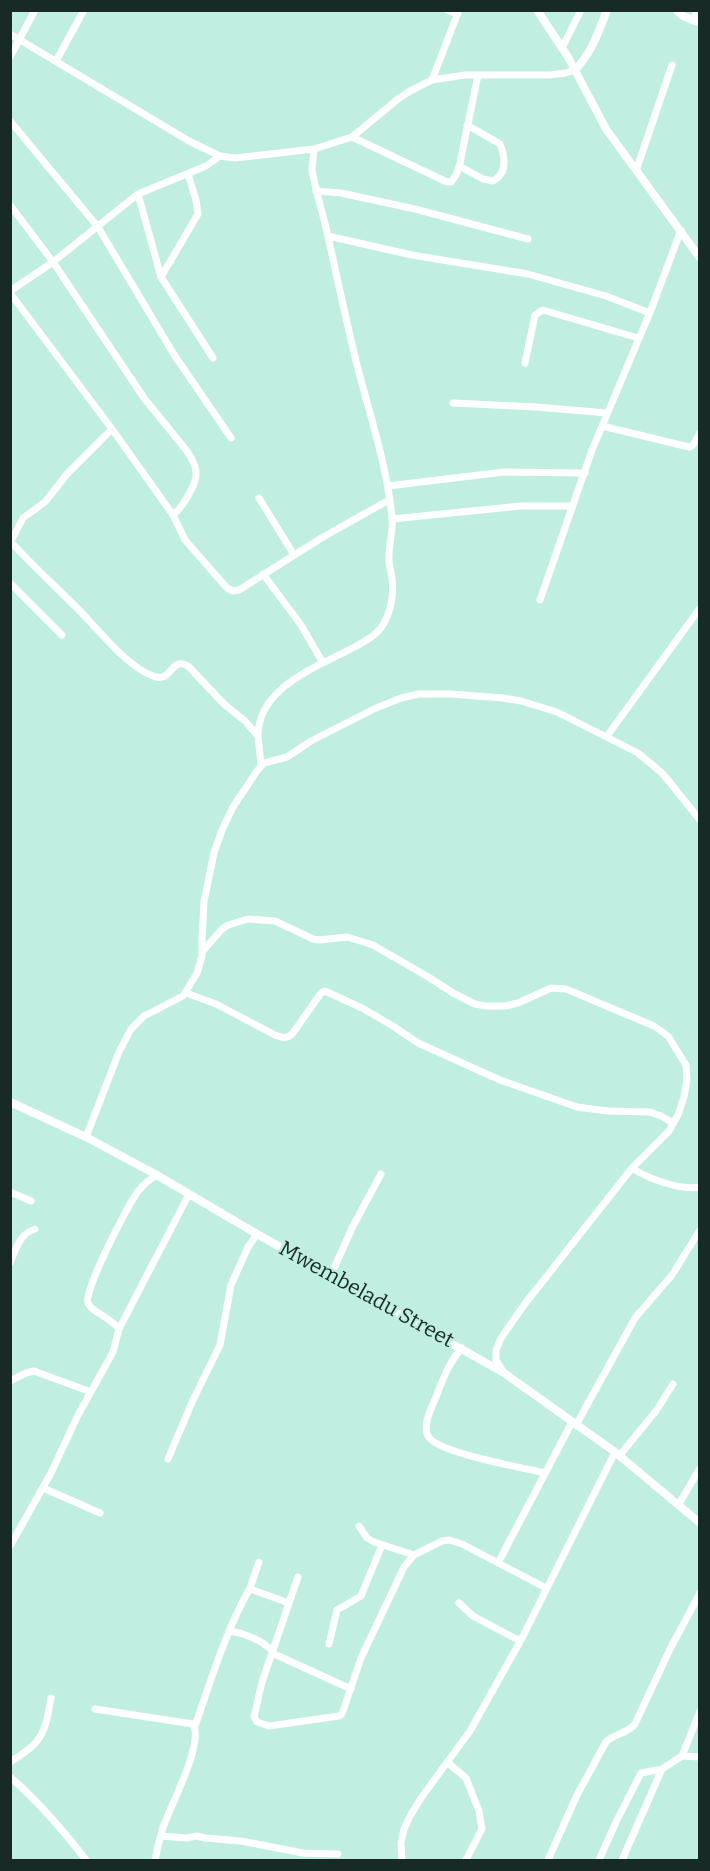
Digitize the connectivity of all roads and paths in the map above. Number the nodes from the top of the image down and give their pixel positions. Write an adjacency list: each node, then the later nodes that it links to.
1 (35, 10): 12 (street)
2 (84, 10): 15 (street)
3 (447, 10): 9 (street)
4 (537, 10): 13 (street)
5 (581, 10): 13 (street)
6 (607, 10): 17 (street)
7 (676, 10): 10 (street)
8 (697, 10): 10 (street)
9 (459, 12): 19 (street)
10 (696, 22)
11 (10, 34): 12 (street)
12 (20, 40): 14 (street); 15 (street)
13 (562, 48): 17 (street)
14 (10, 57)
15 (56, 62): 24 (street)
16 (672, 65): 26 (street)
17 (575, 70): 18 (street); 26 (street)
18 (478, 75): 19 (street); 21 (street)
19 (432, 80): 22 (street)
20 (10, 121): 31 (street)
21 (467, 125): 25 (street); 25 (street)
22 (352, 136): 23 (street); 25 (street)
23 (314, 149): 24 (street); 28 (street)
24 (220, 156): 27 (street)
25 (459, 166)
26 (636, 171): 32 (street)
27 (188, 174): 29 (street); 37 (street)
28 (316, 191): 33 (street); 34 (street)
29 (138, 194): 31 (street); 37 (street)
30 (10, 205): 36 (street)
31 (98, 227): 36 (street); 48 (street)
32 (681, 230): 35 (street); 39 (street)
33 (328, 236): 39 (street); 50 (street)
34 (528, 239)
35 (699, 258)
36 (53, 262): 38 (street); 54 (street)
37 (161, 277): 41 (street)
38 (10, 292): 46 (street)
39 (650, 313): 40 (street)
40 (638, 338): 42 (street); 44 (street)
41 (213, 358)
42 (525, 363)
43 (453, 403): 44 (street)
44 (607, 413): 45 (street)
45 (602, 426): 47 (street); 49 (street)
46 (112, 429): 54 (street); 56 (street)
47 (699, 433)
48 (231, 438)
49 (585, 473): 50 (street); 53 (street)
50 (388, 486): 52 (street)
51 (259, 498): 57 (street)
52 (389, 500): 55 (street); 57 (street)
53 (572, 506): 55 (street); 60 (street)
54 (173, 515): 58 (street)
55 (392, 519): 63 (street)
56 (11, 541): 64 (street)
57 (294, 555): 58 (street)
58 (263, 574): 63 (street)
59 (10, 583): 62 (street)
60 (540, 600)
61 (699, 608): 65 (street)
62 (62, 635)
63 (323, 663): 64 (street)
64 (258, 736): 66 (street)
65 (607, 736): 66 (street); 67 (street)
66 (261, 765): 68 (street)
67 (699, 820)
68 (202, 952): 69 (street); 71 (street)
69 (186, 993): 71 (street); 72 (street)
70 (11, 1102): 72 (street, Mwembeladu Street)
71 (673, 1124): 73 (street)
72 (86, 1137): 75 (street, Mwembeladu Street)
73 (632, 1168): 76 (street); 87 (street)
74 (381, 1174): 84 (street)
75 (156, 1175): 78 (street, Mwembeladu Street); 85 (street)
76 (699, 1188)
77 (10, 1192): 79 (street)
78 (189, 1194): 82 (street, Mwembeladu Street); 85 (street)
79 (31, 1201)
80 (35, 1229): 83 (street)
81 (699, 1230): 91 (street)
82 (257, 1234): 84 (street, Mwembeladu Street); 93 (street)
83 (10, 1263)
84 (331, 1275): 86 (street, Mwembeladu Street)
85 (119, 1329): 90 (street)
86 (462, 1348): 87 (street, Mwembeladu Street); 95 (street)
87 (504, 1373): 91 (street, Mwembeladu Street)
88 (10, 1381): 90 (street)
89 (673, 1384): 92 (street)
90 (91, 1392): 96 (street)
91 (574, 1424): 92 (street, Mwembeladu Street); 95 (street)
92 (617, 1454): 97 (street, Mwembeladu Street); 108 (street)
93 (168, 1459)
94 (699, 1468): 97 (street)
95 (545, 1473): 105 (street)
96 (43, 1488): 98 (street); 102 (street)
97 (679, 1504): 99 (street, Mwembeladu Street)
98 (100, 1513)
99 (699, 1523)
100 (359, 1526): 101 (street)
101 (382, 1545): 103 (street); 114 (street)
102 (10, 1546)
103 (414, 1555): 105 (street); 116 (street)
104 (260, 1562): 107 (street)
105 (498, 1563): 108 (street)
106 (298, 1576): 110 (street)
107 (250, 1588): 110 (street); 112 (street)
108 (546, 1588): 113 (street)
109 (699, 1593): 133 (street)
110 (289, 1603): 115 (street)
111 (459, 1603): 113 (street)
112 (230, 1631): 115 (street); 120 (street)
113 (520, 1641): 124 (street)
114 (328, 1644)
115 (272, 1652): 116 (street); 116 (street)
116 (351, 1689)
117 (51, 1698): 123 (street)
118 (95, 1709): 120 (street)
119 (699, 1711): 121 (street)
120 (195, 1726): 127 (street)
121 (682, 1756): 122 (street); 125 (street)
122 (699, 1757)
123 (10, 1762)
124 (447, 1762): 131 (street); 132 (street)
125 (662, 1769): 134 (street); 135 (street)
126 (10, 1777): 129 (street)
127 (161, 1836): 128 (street); 130 (street)
128 (338, 1854)
129 (86, 1860)
130 (154, 1860)
131 (402, 1860)
132 (466, 1860)
133 (548, 1860)
134 (599, 1860)
135 (622, 1860)

